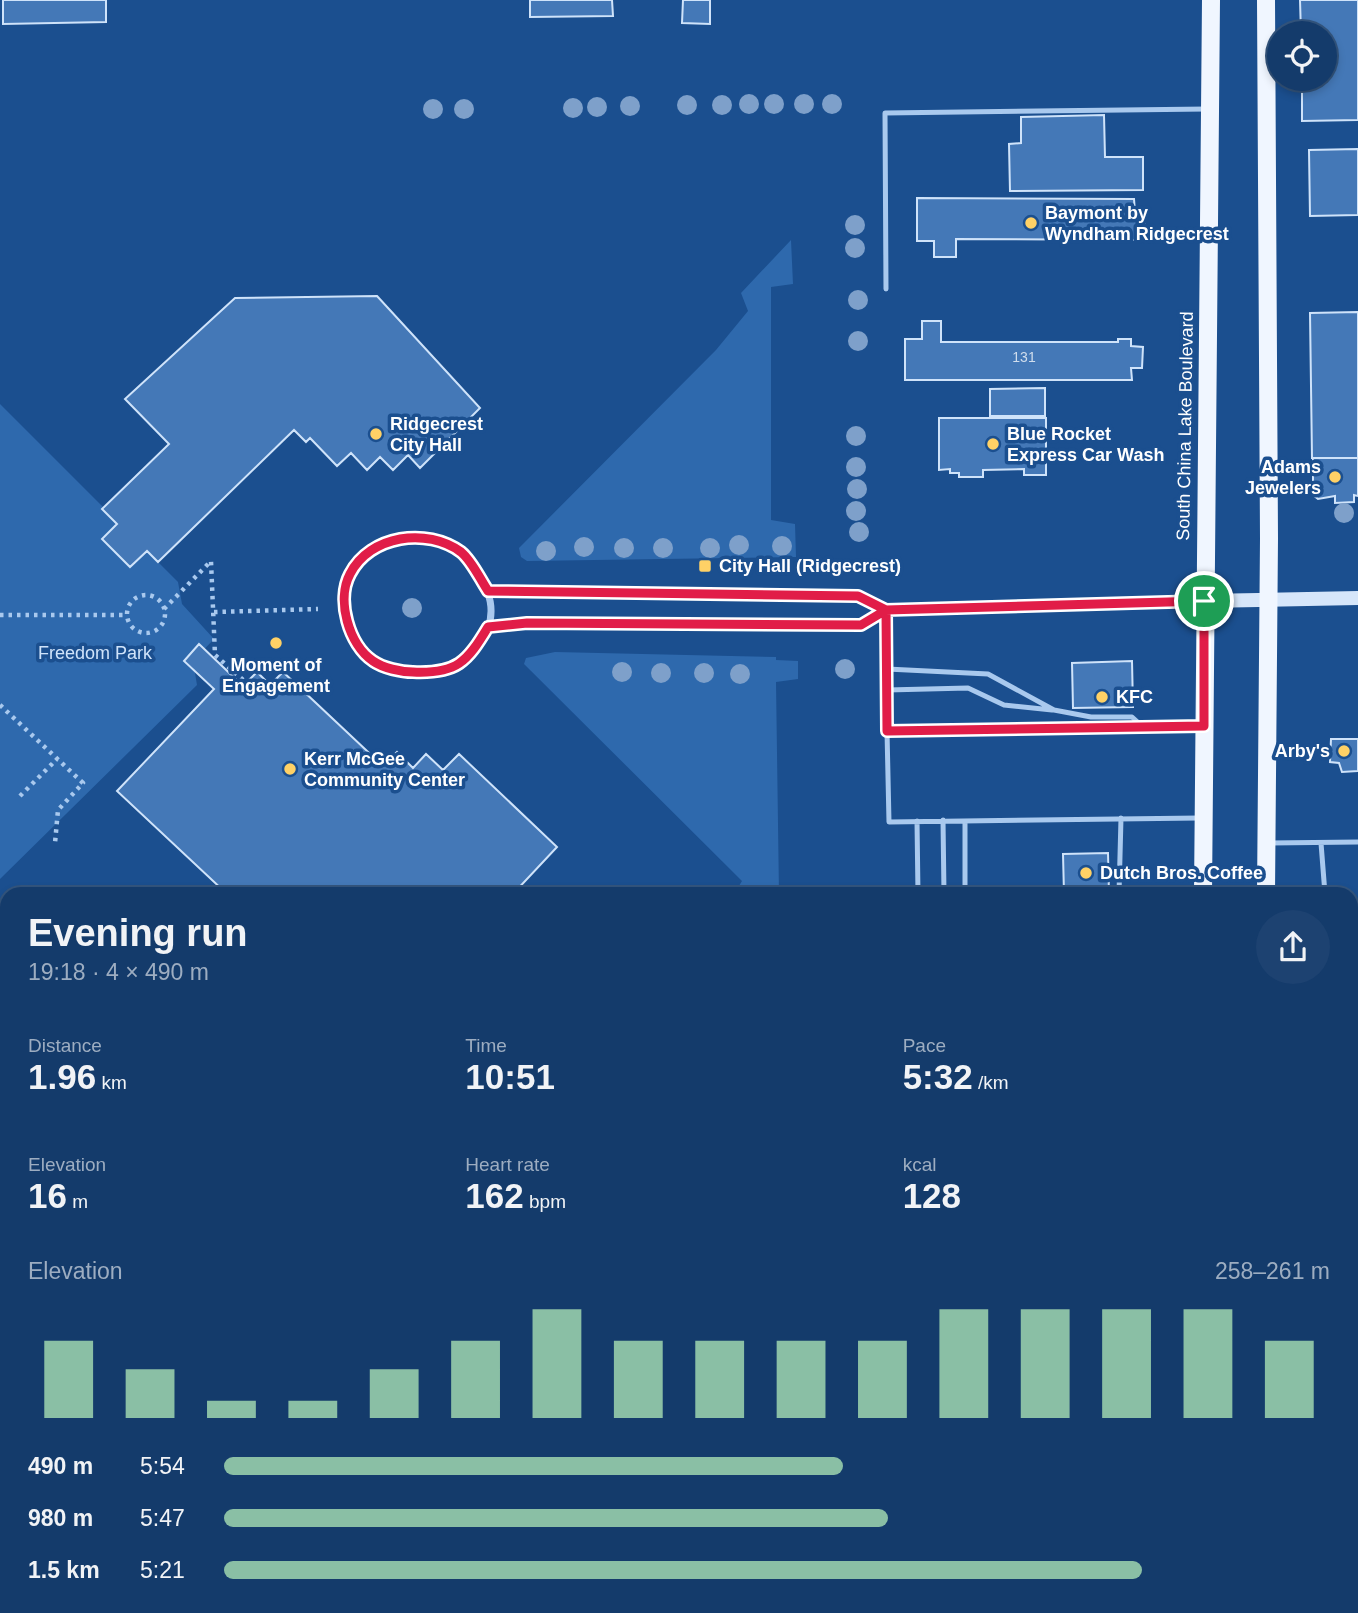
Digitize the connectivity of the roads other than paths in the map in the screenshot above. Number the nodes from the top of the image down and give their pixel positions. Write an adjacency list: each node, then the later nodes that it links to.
1 (1211, 0): 3 (main road, South China Lake Boulevard)
2 (1266, 0): 7 (main road)
3 (1210, 109): 4 (lane); 8 (main road, South China Lake Boulevard)
4 (886, 289)
5 (488, 591): 9 (street); 10 (street); 10 (street)
6 (1358, 598): 7 (street)
7 (1268, 600): 8 (street); 24 (main road)
8 (1204, 601): 9 (street); 14 (main road, South China Lake Boulevard)
9 (886, 610): 10 (street); 11 (lane)
10 (488, 627)
11 (887, 669): 12 (lane); 13 (lane)
12 (887, 690): 13 (lane); 16 (lane)
13 (1054, 710): 15 (lane)
14 (1204, 726): 15 (lane); 18 (main road, South China Lake Boulevard)
15 (1143, 728): 16 (lane)
16 (887, 731): 20 (lane)
17 (1121, 818): 18 (lane); 21 (lane); 28 (lane)
18 (1202, 818): 29 (main road, South China Lake Boulevard)
19 (943, 820): 20 (lane); 21 (lane); 26 (lane)
20 (917, 821): 25 (lane)
21 (965, 821): 27 (lane)
22 (1321, 842): 23 (lane); 24 (lane); 31 (lane)
23 (1358, 842)
24 (1265, 843): 30 (main road)
25 (918, 887)
26 (944, 887)
27 (965, 887)
28 (1119, 887)
29 (1203, 887)
30 (1266, 887)
31 (1324, 887)

